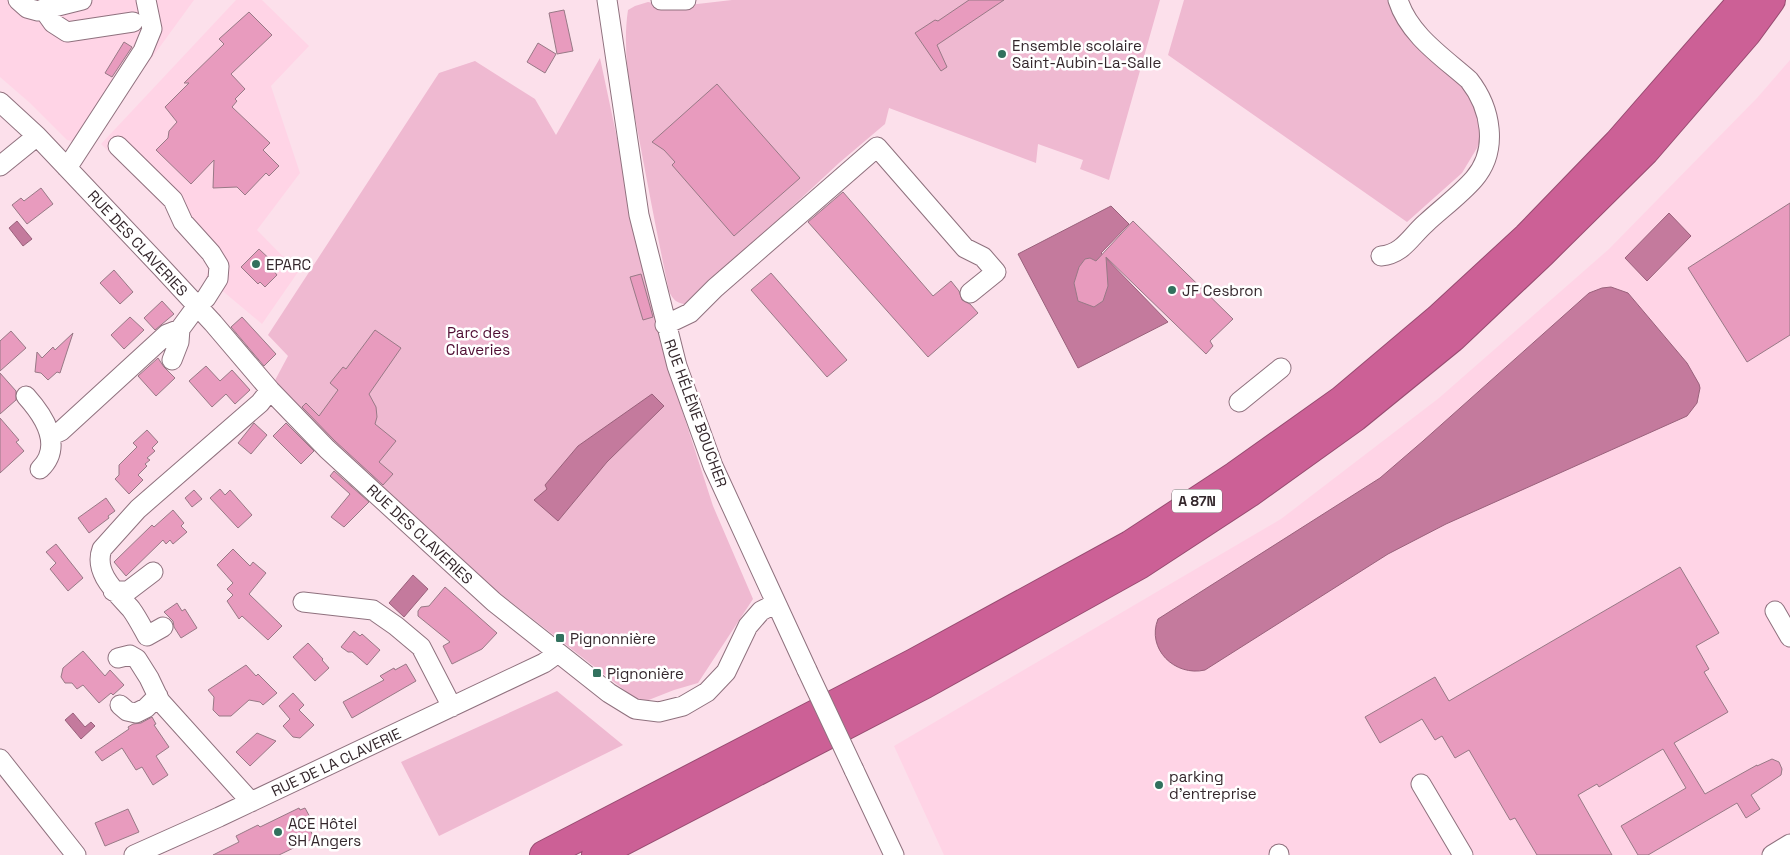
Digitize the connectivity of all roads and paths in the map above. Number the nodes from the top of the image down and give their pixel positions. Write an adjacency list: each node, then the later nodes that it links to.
1 (18, 0): 11 (street)
2 (82, 0): 11 (street)
3 (146, 0): 18 (street)
4 (607, 0): 22 (street, RUE HÉLÈNE BOUCHER)
5 (662, 0): 6 (street)
6 (686, 0)
7 (1398, 0): 19 (street)
8 (1743, 0): 49 (highway, A 87N)
9 (1771, 0): 13 (highway, A 87N)
10 (1785, 0): 13 (highway)
11 (52, 5): 12 (street)
12 (133, 22)
13 (1747, 32): 50 (highway, A 87N)
14 (0, 102): 15 (street, RUE DES CLAVERIES)
15 (37, 136): 17 (street); 18 (street, RUE DES CLAVERIES)
16 (118, 146): 21 (street)
17 (0, 166)
18 (67, 168): 21 (street, RUE DES CLAVERIES)
19 (1381, 256)
20 (970, 292): 22 (street)
21 (197, 306): 23 (street); 26 (street, RUE DES CLAVERIES)
22 (666, 325): 34 (street, RUE HÉLÈNE BOUCHER)
23 (180, 329): 24 (street); 29 (street)
24 (172, 360)
25 (1281, 368): 28 (street)
26 (270, 390): 32 (street); 38 (street, RUE DES CLAVERIES)
27 (26, 396): 29 (street)
28 (1239, 402)
29 (50, 436): 30 (street)
30 (40, 469)
31 (154, 572): 32 (street)
32 (113, 591): 36 (street)
33 (303, 602): 42 (street)
34 (776, 603): 38 (street, RUE DES CLAVERIES); 51 (street, RUE HÉLÈNE BOUCHER, bridge)
35 (1774, 611): 37 (street)
36 (163, 627)
37 (1790, 637)
38 (555, 650): 42 (street, RUE DE LA CLAVERIE)
39 (118, 658): 40 (street)
40 (158, 696): 41 (street); 45 (street)
41 (120, 705)
42 (452, 707): 45 (street, RUE DE LA CLAVERIE)
43 (0, 759): 47 (street)
44 (1421, 784): 52 (street)
45 (251, 802): 48 (street, RUE DE LA CLAVERIE)
46 (1790, 844): 53 (street)
47 (76, 855)
48 (134, 855)
49 (544, 855)
50 (596, 855)
51 (894, 855)
52 (1463, 855)
53 (1772, 855)

